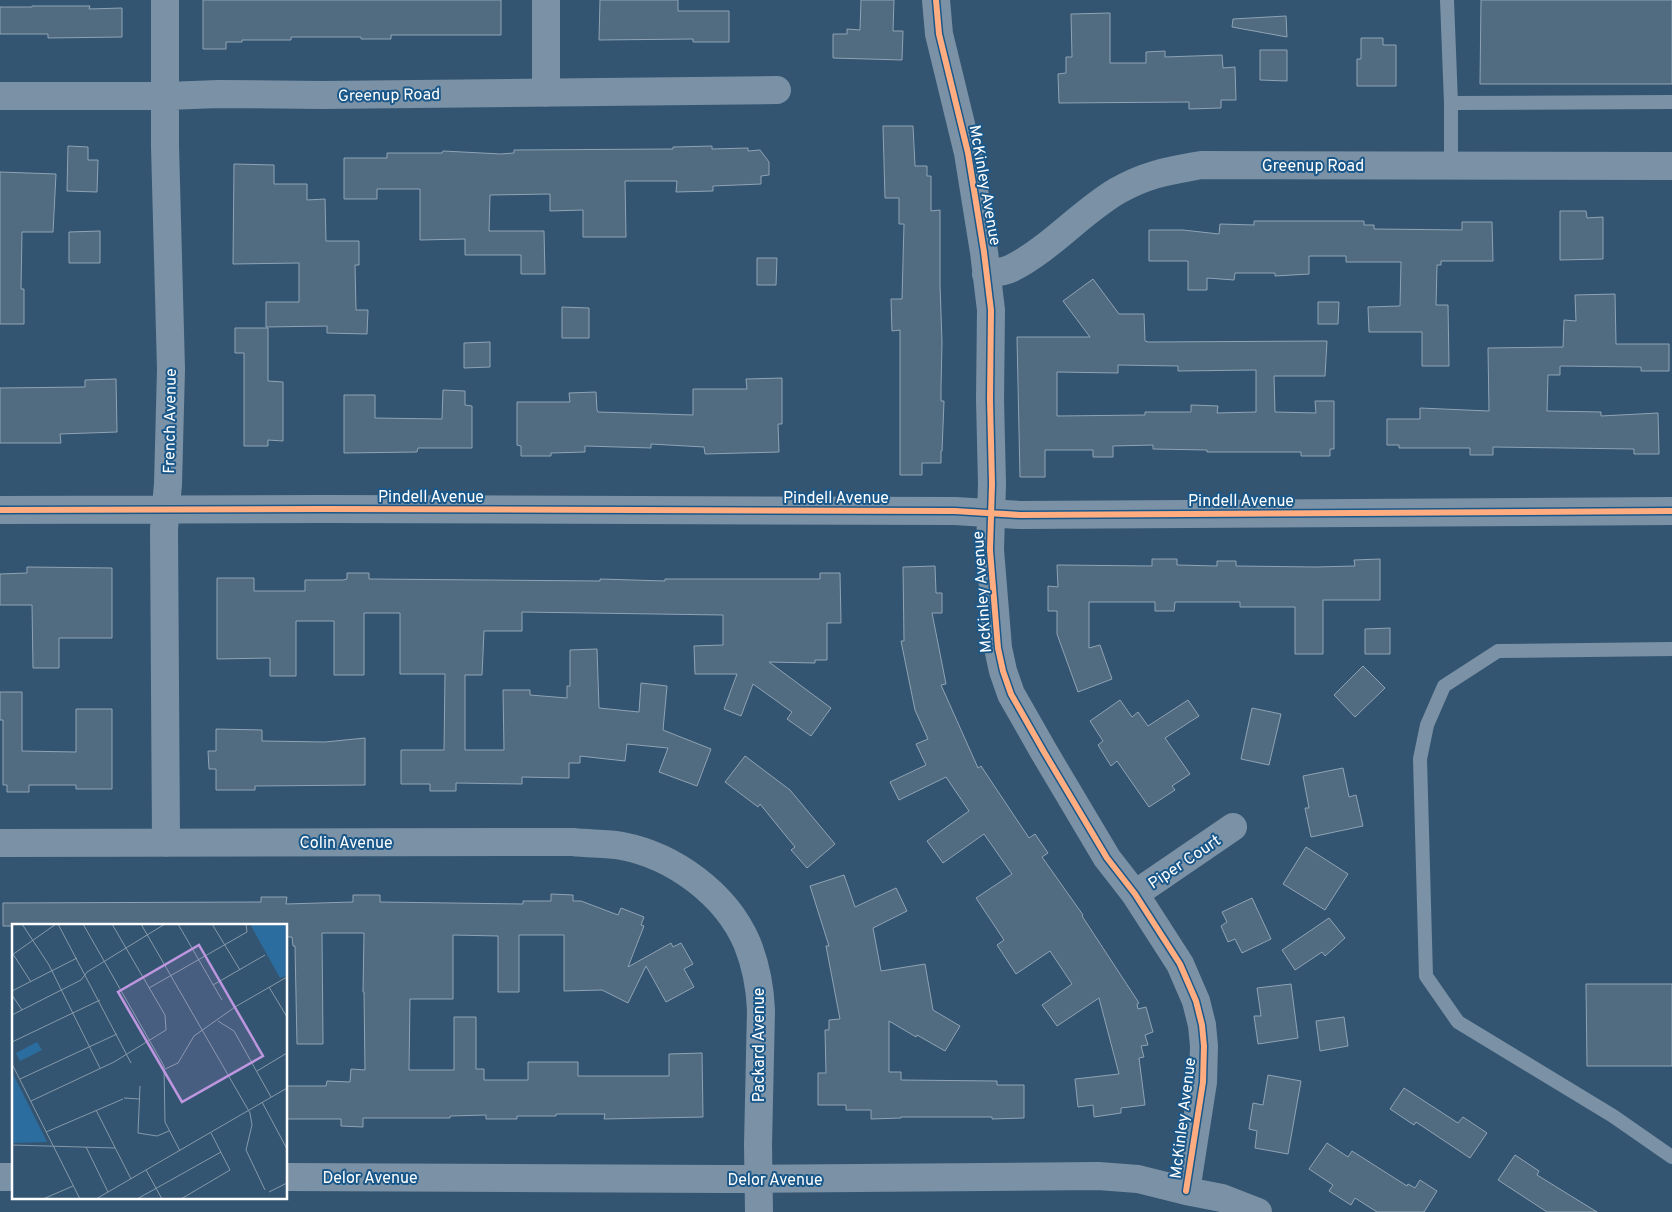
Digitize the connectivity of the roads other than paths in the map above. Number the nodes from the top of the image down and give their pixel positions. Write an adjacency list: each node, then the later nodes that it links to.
1 (165, 0): 8 (street, French Avenue)
2 (546, 0): 6 (street)
3 (936, 0): 13 (street, McKinley Avenue)
4 (1447, 0): 10 (lane)
5 (777, 90): 6 (street, Greenup Road)
6 (546, 93): 8 (street, Greenup Road)
7 (0, 96): 8 (street, Greenup Road)
8 (166, 96): 15 (street, French Avenue)
9 (1672, 102): 10 (lane)
10 (1451, 103): 11 (lane)
11 (1451, 165): 12 (street, Greenup Road); 13 (street, Greenup Road)
12 (1672, 166)
13 (986, 274): 17 (street, McKinley Avenue)
14 (0, 510): 15 (street, Pindell Avenue)
15 (165, 511): 17 (street, Pindell Avenue); 21 (street, French Avenue)
16 (1672, 511): 17 (street, Pindell Avenue)
17 (990, 514): 23 (street, McKinley Avenue)
18 (1672, 649): 24 (lane)
19 (1233, 828): 23 (street, Piper Court)
20 (0, 843): 21 (street, Colin Avenue)
21 (166, 843): 22 (street, Colin Avenue)
22 (687, 874): 26 (street, Packard Avenue)
23 (1135, 894): 27 (street, McKinley Avenue)
24 (1672, 1157)
25 (288, 1177): 26 (street, Delor Avenue)
26 (758, 1179): 27 (street, Delor Avenue); 28 (street, Packard Avenue)
27 (1186, 1191): 29 (street, Delor Avenue)
28 (759, 1212)
29 (1258, 1212)

